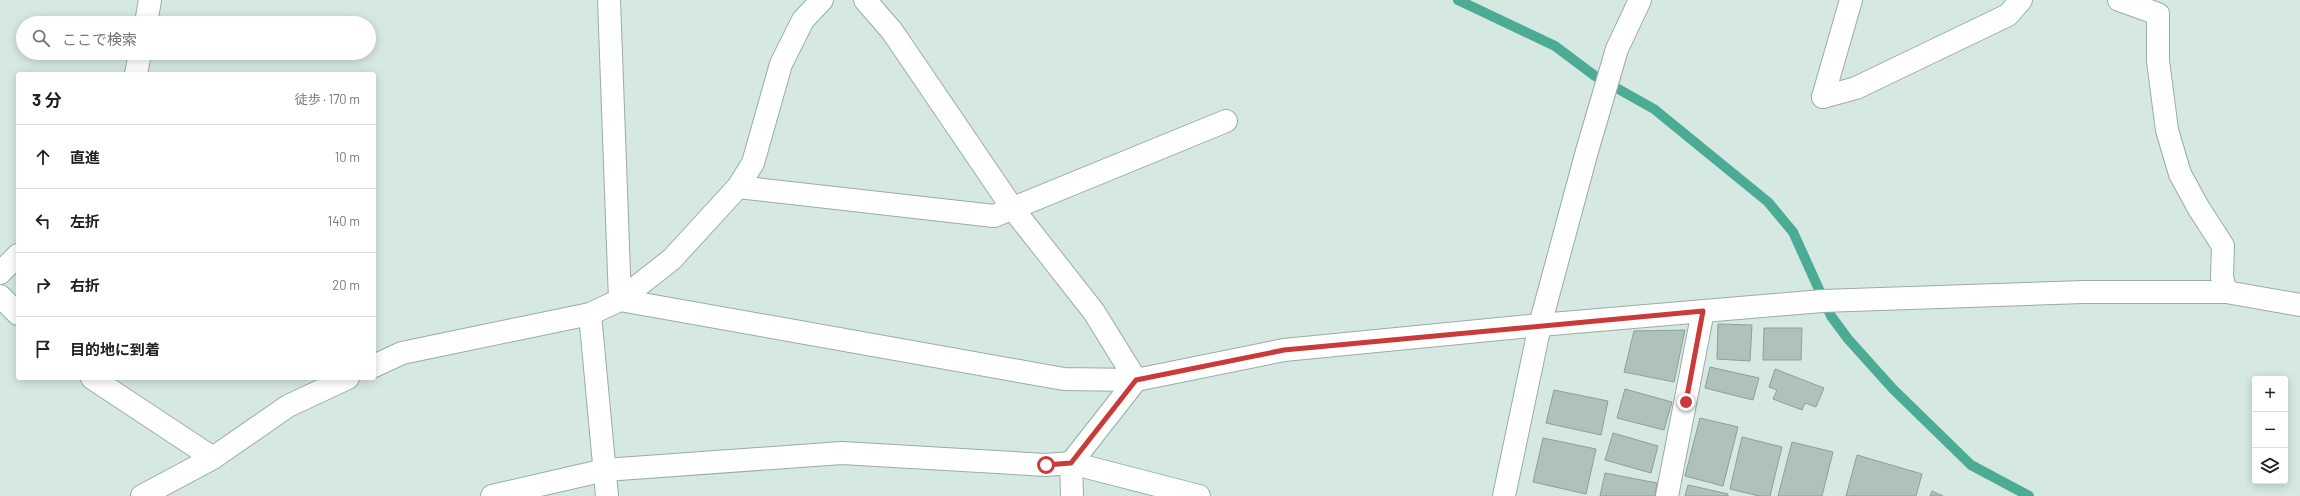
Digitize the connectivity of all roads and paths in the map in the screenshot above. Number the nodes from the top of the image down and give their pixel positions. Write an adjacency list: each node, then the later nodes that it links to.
1 (150, 0): 9 (street)
2 (609, 0): 19 (street)
3 (822, 0): 13 (street)
4 (865, 0): 14 (street)
5 (1640, 0): 24 (street)
6 (1851, 0): 7 (street)
7 (2021, 0)
8 (2118, 0): 17 (street)
9 (147, 16)
10 (139, 60): 11 (street)
11 (136, 72)
12 (1226, 121): 14 (street)
13 (738, 187): 14 (street); 19 (street)
14 (1013, 209): 28 (street)
15 (16, 257): 16 (street)
16 (0, 273)
17 (2226, 292): 20 (street); 21 (street)
18 (0, 296): 22 (street)
19 (620, 300): 23 (street); 28 (street)
20 (2300, 306)
21 (1703, 311): 24 (street); 38 (street)
22 (16, 312)
23 (590, 314): 25 (street); 31 (street)
24 (1540, 325): 28 (street); 37 (street)
25 (376, 365)
26 (95, 380): 29 (street)
27 (344, 380): 29 (street)
28 (1136, 380): 30 (street)
29 (213, 458): 32 (street)
30 (1071, 463): 31 (street); 35 (street); 36 (street)
31 (605, 470): 33 (street); 34 (street)
32 (142, 496)
33 (492, 496)
34 (607, 496)
35 (1072, 496)
36 (1199, 496)
37 (1504, 496)
38 (1668, 496)

